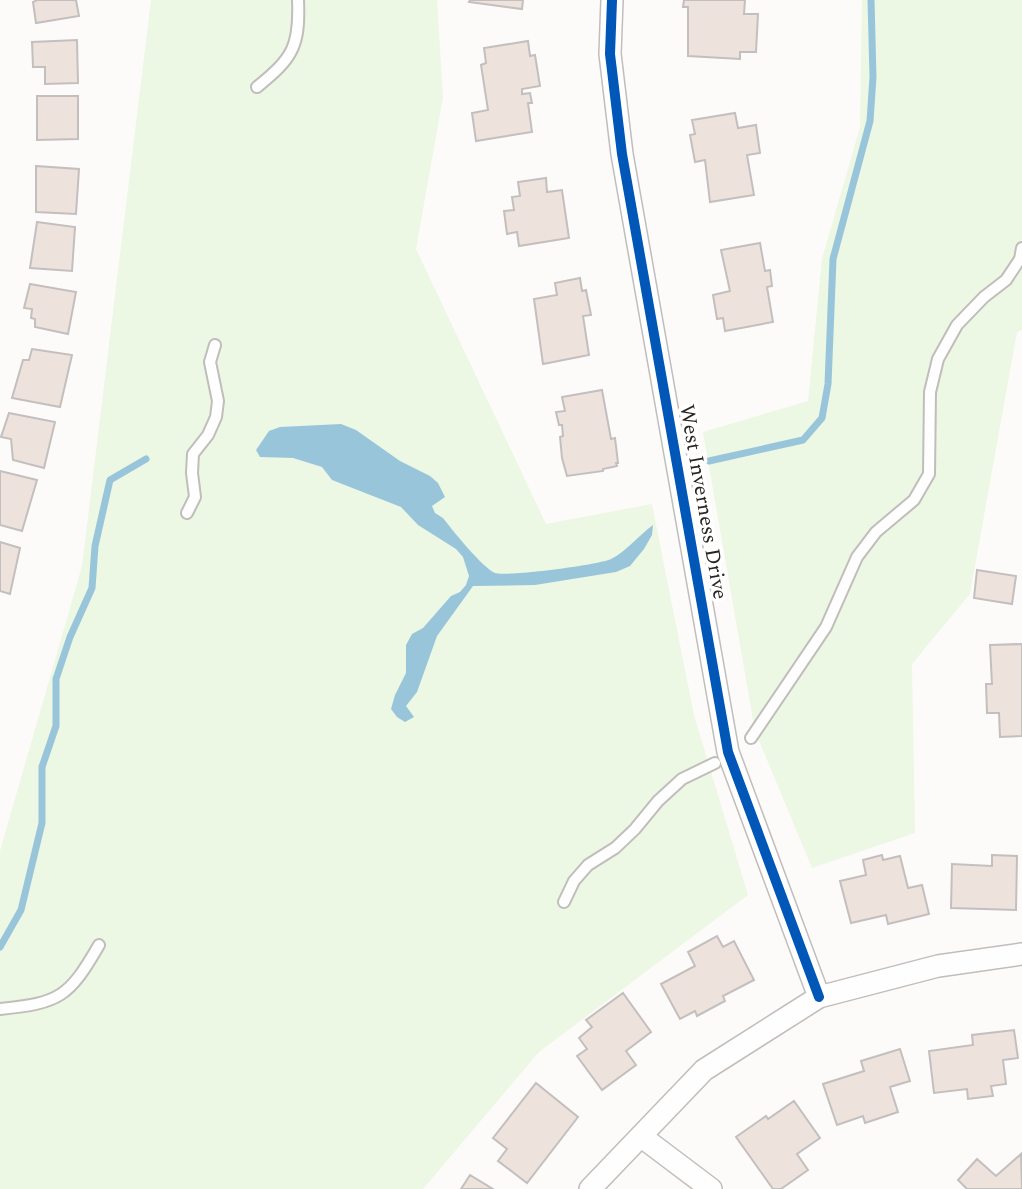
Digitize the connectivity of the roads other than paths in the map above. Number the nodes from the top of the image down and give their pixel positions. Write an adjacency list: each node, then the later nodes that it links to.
1 (298, 0): 3 (lane)
2 (612, 0): 12 (street, West Inverness Drive)
3 (257, 87)
4 (1022, 248): 7 (lane)
5 (215, 345): 6 (lane)
6 (187, 513)
7 (751, 738)
8 (715, 763): 9 (lane)
9 (564, 902)
10 (99, 944): 13 (lane)
11 (1022, 954): 12 (street)
12 (820, 997): 14 (street)
13 (0, 1009)
14 (642, 1137): 15 (street); 16 (street)
15 (590, 1189)
16 (711, 1189)

